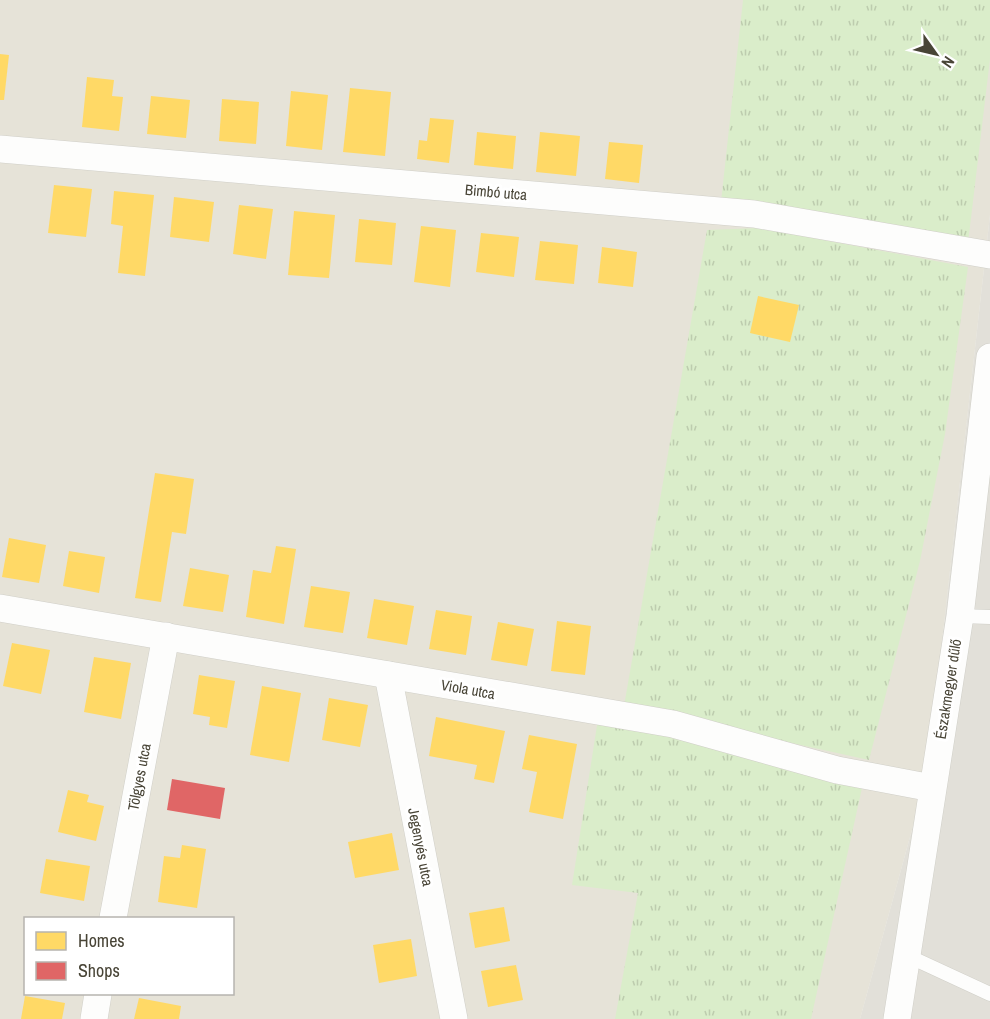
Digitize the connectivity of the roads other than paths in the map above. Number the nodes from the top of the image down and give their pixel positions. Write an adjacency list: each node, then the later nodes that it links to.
1 (0, 149): 2 (street, Bimbó utca)
2 (990, 255)
3 (990, 357): 5 (street, Északmegyer dűlő)
4 (0, 608): 7 (street, Viola utca)
5 (960, 616): 6 (lane); 9 (street, Északmegyer dűlő)
6 (990, 617)
7 (166, 636): 8 (street, Viola utca); 10 (street, Tölgyes utca)
8 (388, 675): 9 (street, Viola utca); 15 (street, Jegenyés utca)
9 (932, 788): 11 (street, Északmegyer dűlő)
10 (113, 917)
11 (908, 957): 12 (lane); 16 (street, Északmegyer dűlő)
12 (990, 994)
13 (99, 995): 14 (street)
14 (94, 1019)
15 (454, 1019)
16 (897, 1019)

